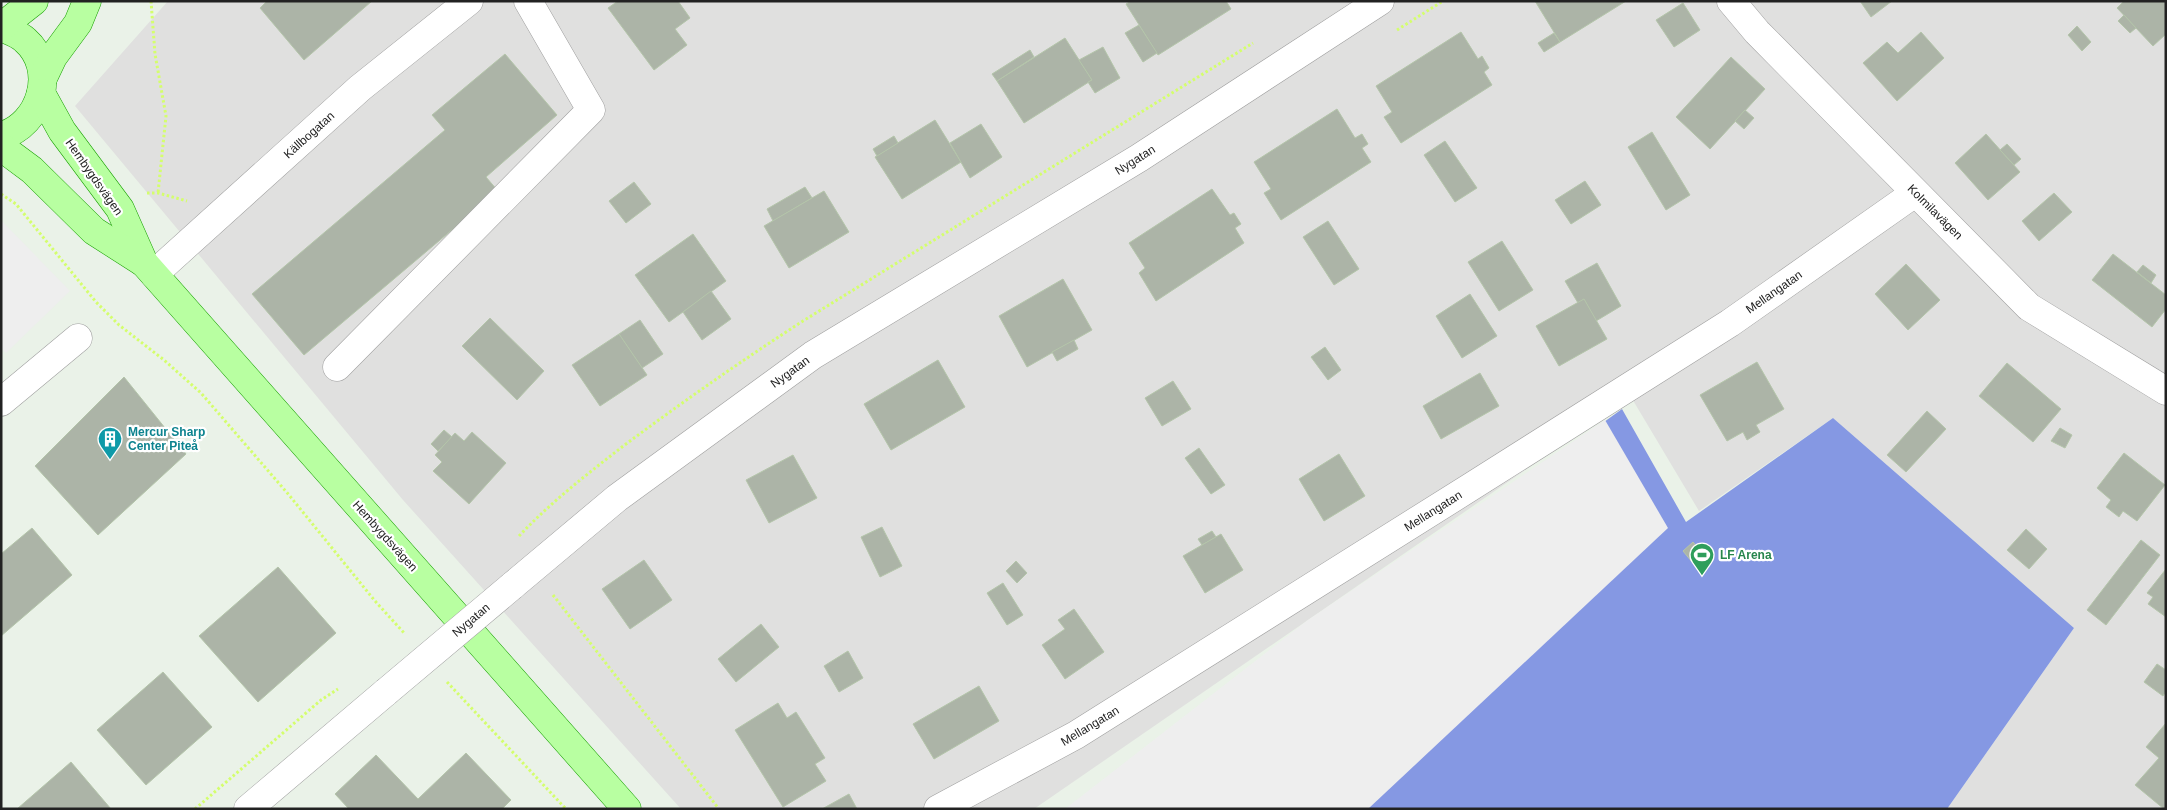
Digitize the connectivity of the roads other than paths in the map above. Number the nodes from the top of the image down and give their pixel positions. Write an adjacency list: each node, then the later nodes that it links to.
1 (34, 1): 7 (main road)
2 (86, 1): 8 (main road)
3 (469, 1): 12 (street, Källbogatan)
4 (528, 1): 14 (street)
5 (1380, 1): 17 (street, Nygatan, bridge)
6 (1731, 1): 11 (street, Kolmilavägen)
7 (1, 28): 8 (main road, Hembygdsvägen)
8 (42, 86): 9 (main road); 12 (main road, Hembygdsvägen)
9 (1, 136)
10 (1, 147): 12 (main road, Hembygdsvägen)
11 (1915, 193): 15 (street, Kolmilavägen); 19 (street, Mellangatan)
12 (149, 268): 18 (main road, Hembygdsvägen)
13 (78, 338): 16 (street)
14 (337, 367)
15 (2166, 391)
16 (1, 402)
17 (248, 809)
18 (627, 809)
19 (938, 809)

